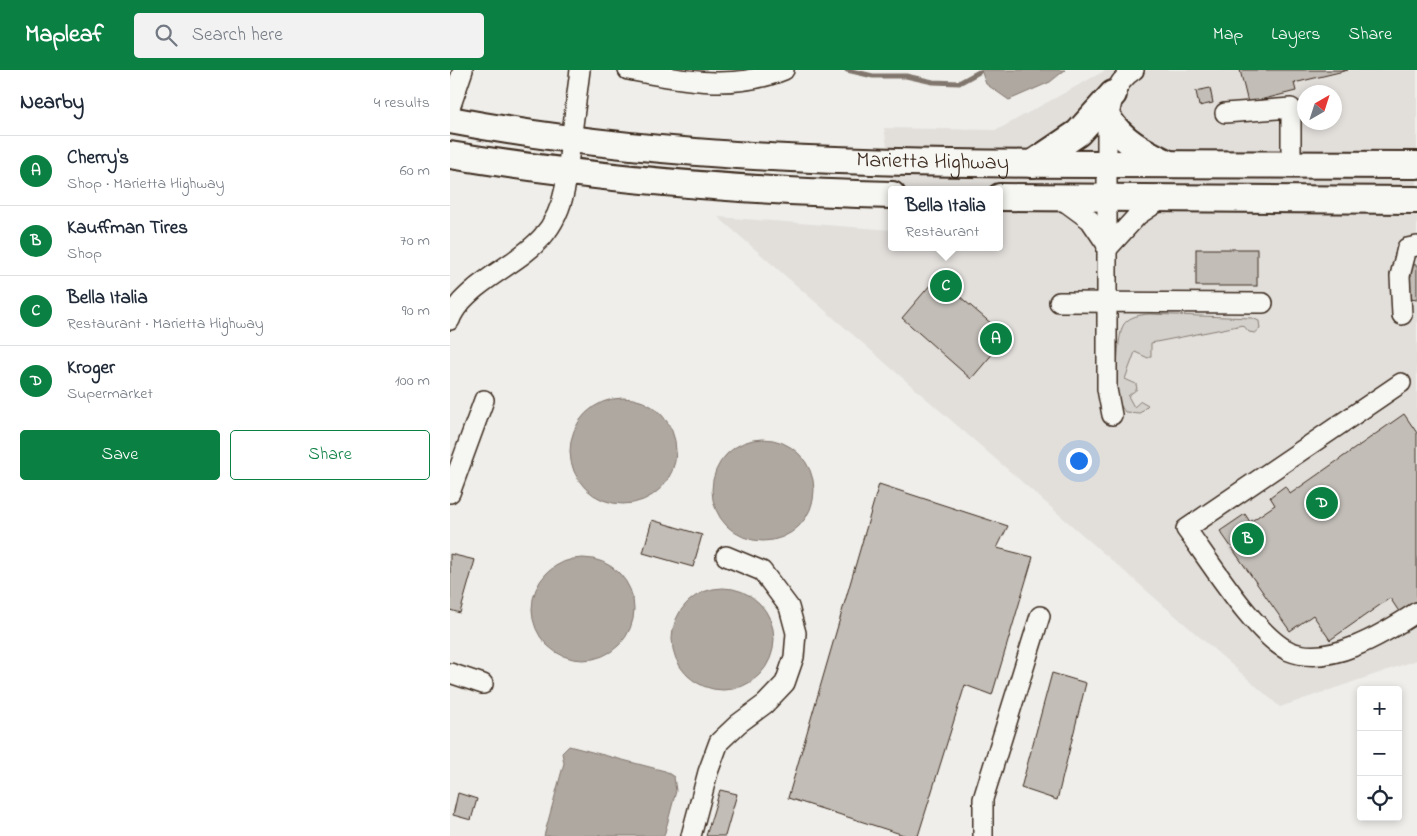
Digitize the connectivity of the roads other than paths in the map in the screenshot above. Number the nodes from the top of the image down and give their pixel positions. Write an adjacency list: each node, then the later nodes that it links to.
1 (463, 70): 7 (street)
2 (580, 70): 11 (street)
3 (628, 70): 4 (street)
4 (784, 70)
5 (1134, 70): 6 (street)
6 (1113, 94): 9 (street); 13 (highway)
7 (450, 108)
8 (1225, 113): 16 (street)
9 (1108, 119): 14 (street); 15 (highway)
10 (450, 120): 11 (highway, Marietta Highway)
11 (571, 139): 13 (highway, Marietta Highway); 18 (street)
12 (450, 155): 18 (highway, Marietta Highway)
13 (1032, 164): 14 (highway, Marietta Highway)
14 (1106, 164): 15 (highway, Marietta Highway); 22 (street)
15 (1171, 164): 16 (highway, Marietta Highway)
16 (1291, 165): 17 (highway, Marietta Highway)
17 (1417, 165)
18 (567, 173): 19 (highway, Marietta Highway); 31 (street)
19 (888, 195)
20 (1003, 197): 21 (highway, Marietta Highway)
21 (1060, 198): 22 (highway, Marietta Highway); 26 (street)
22 (1108, 199): 23 (highway, Marietta Highway); 26 (street)
23 (1162, 199): 24 (highway, Marietta Highway); 26 (street)
24 (1417, 200)
25 (1417, 246): 30 (street)
26 (1107, 247): 28 (street)
27 (1059, 302): 28 (street)
28 (1107, 302): 29 (street); 34 (street)
29 (1264, 303)
30 (1402, 315)
31 (450, 320)
32 (1402, 383): 37 (street)
33 (484, 400): 35 (street)
34 (1112, 415)
35 (450, 494)
36 (726, 556): 41 (street)
37 (1417, 612)
38 (1040, 616): 42 (street)
39 (450, 673): 40 (street)
40 (483, 684)
41 (691, 836)
42 (983, 836)

